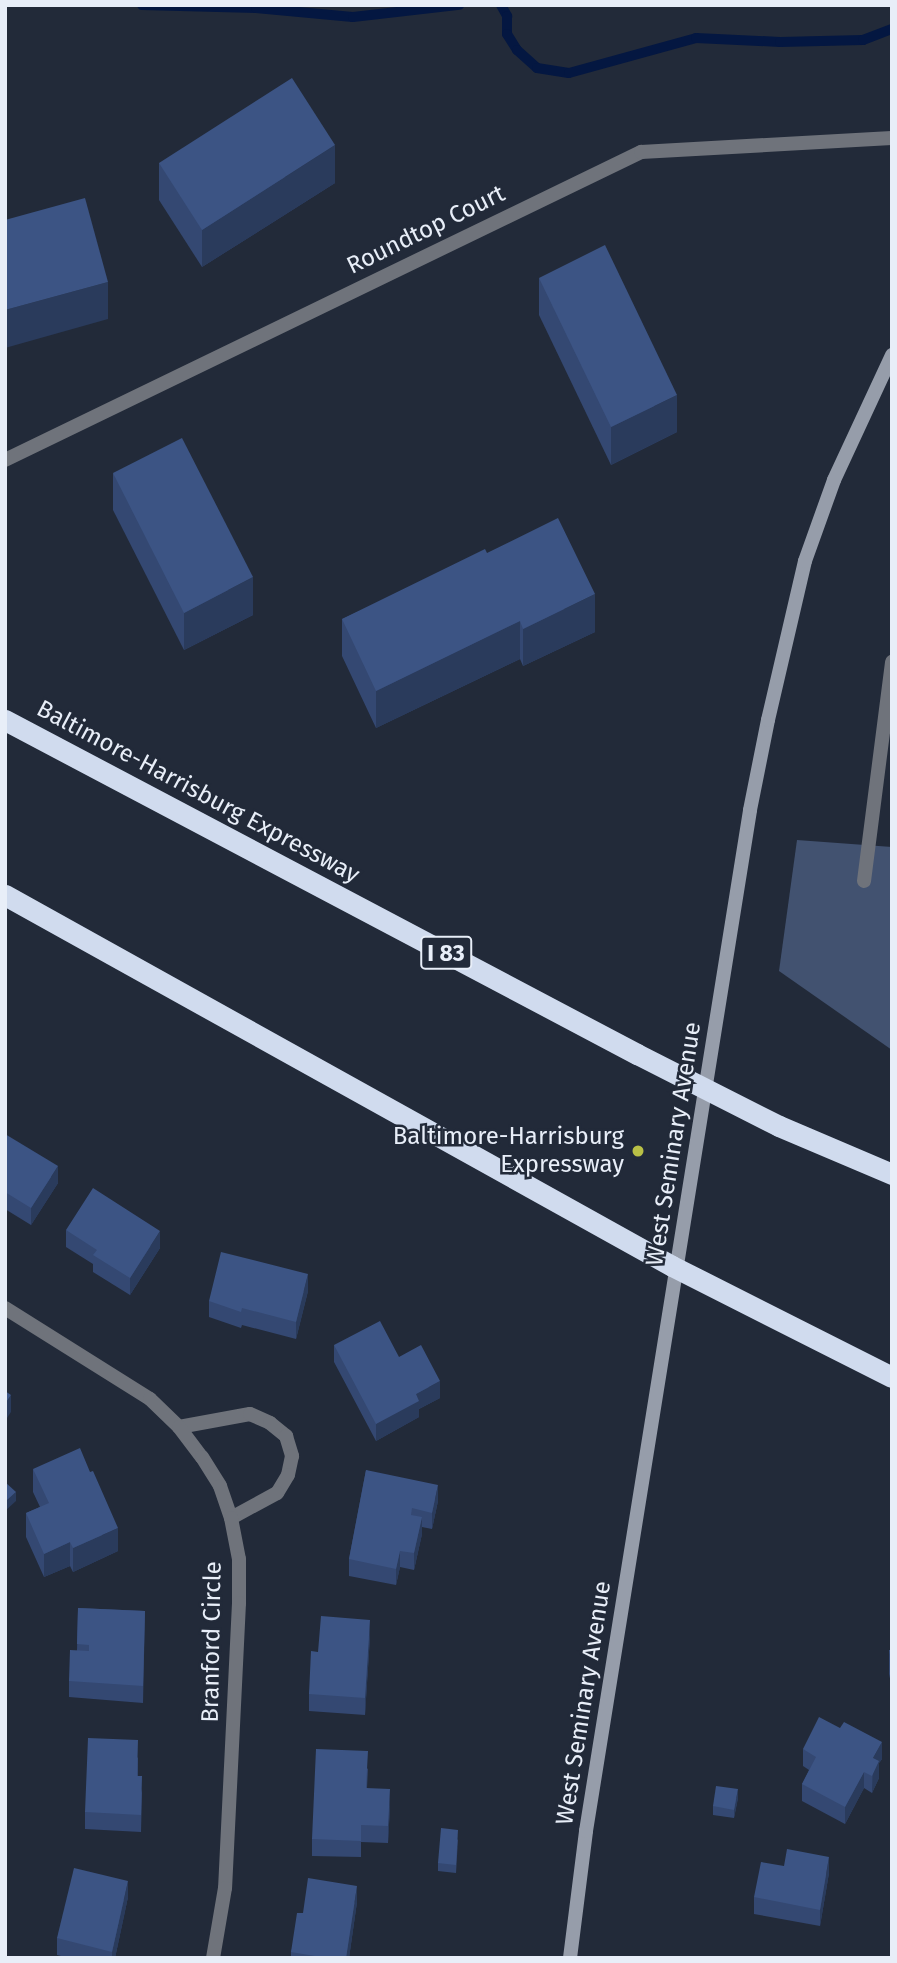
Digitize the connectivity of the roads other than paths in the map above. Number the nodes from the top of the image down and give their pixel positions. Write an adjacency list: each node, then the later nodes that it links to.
1 (892, 138): 3 (street, Roundtop Court)
2 (892, 355): 14 (main road, West Seminary Avenue)
3 (5, 460)
4 (892, 662): 6 (street)
5 (5, 720): 8 (highway, Baltimore-Harrisburg Expressway / I 83)
6 (864, 881)
7 (5, 895): 10 (highway)
8 (892, 1174)
9 (5, 1308): 11 (street, Branford Circle)
10 (892, 1377)
11 (180, 1427): 12 (street, Branford Circle); 12 (street)
12 (230, 1518): 13 (street, Branford Circle)
13 (212, 1958)
14 (570, 1958)

